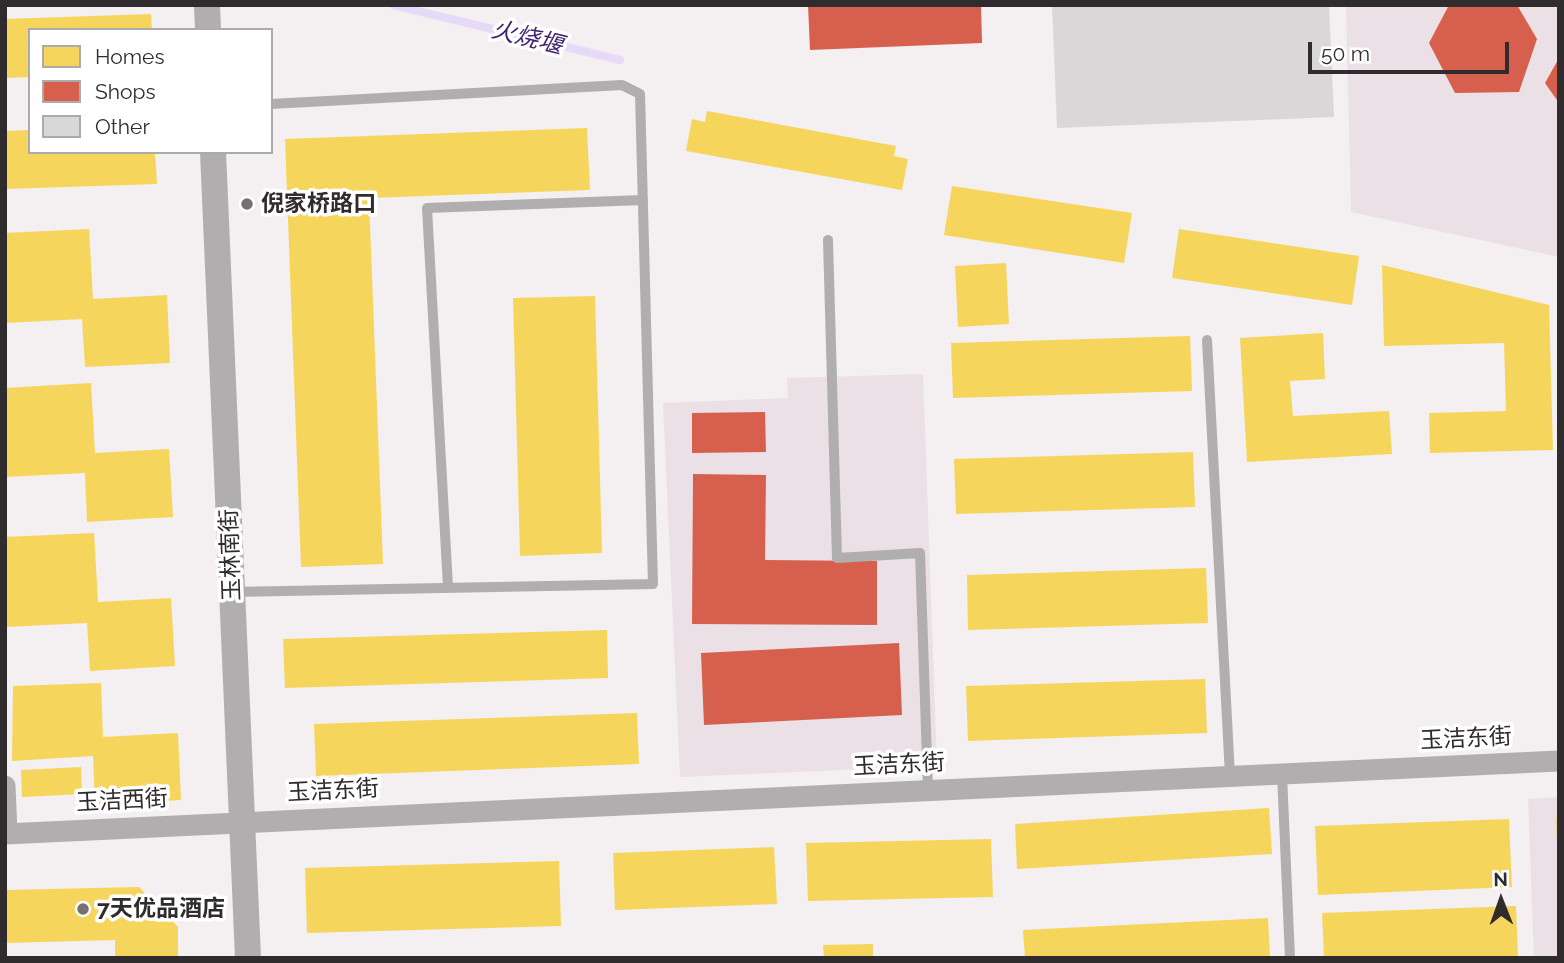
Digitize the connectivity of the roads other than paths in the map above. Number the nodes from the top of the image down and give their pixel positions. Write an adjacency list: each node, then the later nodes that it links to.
1 (206, 5): 2 (street)
2 (208, 28)
3 (273, 104): 5 (lane)
4 (213, 154): 9 (street, 玉林南街)
5 (643, 200): 8 (lane); 8 (lane)
6 (828, 240): 14 (lane)
7 (1207, 340): 12 (lane)
8 (448, 587): 9 (lane)
9 (232, 592): 15 (street, 玉林南街)
10 (1559, 761): 11 (street, 玉洁东街)
11 (1282, 774): 12 (street, 玉洁东街); 18 (lane)
12 (1230, 776): 14 (street, 玉洁东街)
13 (5, 786): 16 (street)
14 (929, 789): 15 (street, 玉洁东街)
15 (242, 821): 16 (street, 玉洁西街); 17 (street, 玉林南街)
16 (6, 834)
17 (248, 958)
18 (1290, 958)

